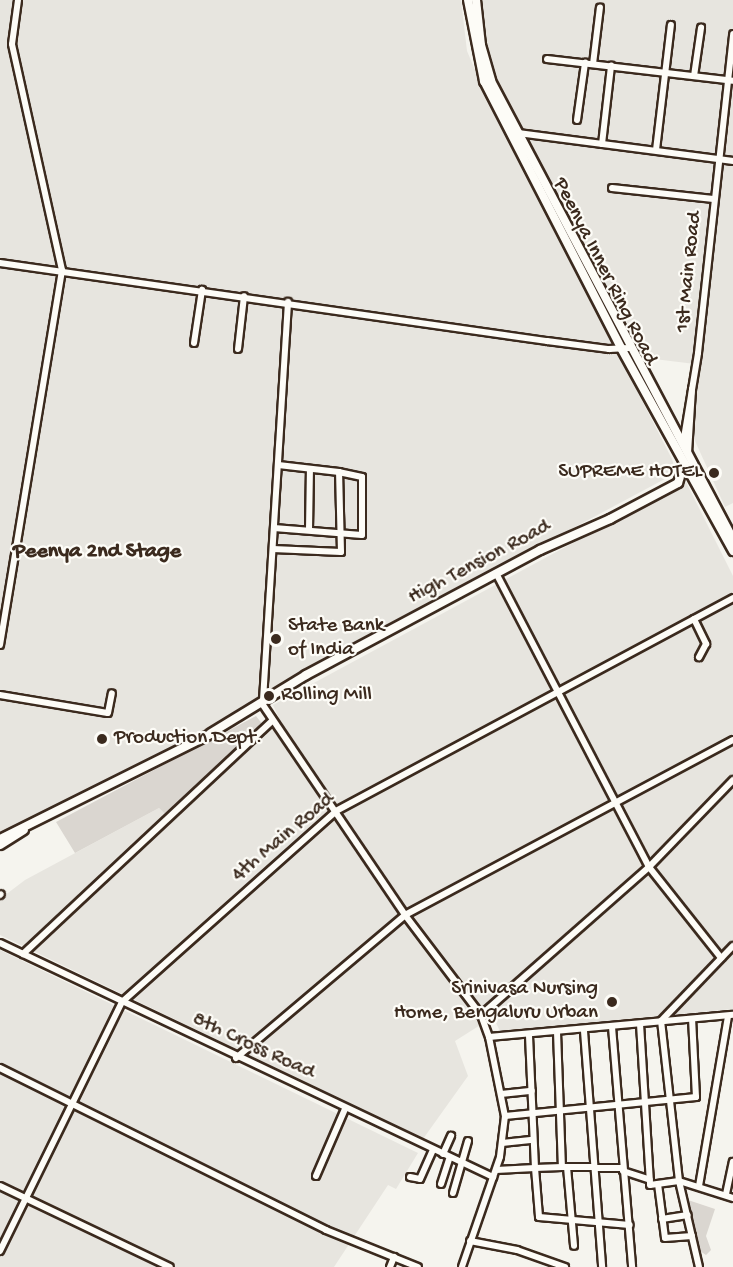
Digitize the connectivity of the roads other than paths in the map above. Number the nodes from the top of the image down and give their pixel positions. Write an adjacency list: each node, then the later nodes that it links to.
1 (18, 0): 24 (street)
2 (468, 0): 28 (main road, Peenya Inner Ring Road)
3 (476, 0): 16 (main road, Peenya Inner Ring Road)
4 (600, 7): 10 (street)
5 (671, 25): 12 (street)
6 (700, 28): 13 (street)
7 (733, 34): 14 (street, 1st Main Road)
8 (546, 59): 9 (street)
9 (585, 63): 10 (street); 15 (street)
10 (593, 64): 11 (street)
11 (611, 66): 12 (street); 17 (street)
12 (664, 72): 13 (street); 18 (street)
13 (694, 76): 14 (street)
14 (730, 80): 19 (street, 1st Main Road)
15 (577, 120)
16 (518, 133): 17 (street); 28 (main road, Peenya Inner Ring Road)
17 (602, 144): 18 (street)
18 (656, 150): 19 (street)
19 (718, 158): 20 (street); 22 (street, 1st Main Road)
20 (733, 161)
21 (612, 188): 22 (street)
22 (713, 199): 32 (street, 1st Main Road)
23 (0, 263): 24 (street)
24 (62, 270): 25 (street); 48 (street)
25 (202, 290): 26 (street); 29 (street)
26 (244, 296): 27 (street); 31 (street)
27 (288, 302): 30 (street); 35 (street)
28 (620, 339): 30 (main road, Peenya Inner Ring Road)
29 (194, 343)
30 (625, 348): 33 (main road, Peenya Inner Ring Road)
31 (238, 349)
32 (692, 388): 33 (street, 1st Main Road); 34 (street, 1st Main Road)
33 (681, 449): 34 (main road, Peenya Inner Ring Road)
34 (686, 458): 37 (main road, Peenya Inner Ring Road)
35 (278, 465): 36 (street); 39 (street)
36 (310, 469): 38 (street); 40 (street)
37 (692, 469): 42 (main road, Peenya Inner Ring Road); 44 (main road, Peenya Inner Ring Road); 45 (main road, High Tension Road)
38 (339, 471): 41 (street); 41 (street)
39 (274, 528): 40 (street); 43 (street)
40 (309, 530): 41 (street)
41 (341, 532): 43 (street)
42 (733, 539)
43 (273, 549): 53 (street)
44 (733, 552)
45 (496, 573): 50 (street); 53 (main road, High Tension Road)
46 (733, 598): 47 (street, 4th Main Road)
47 (694, 619): 49 (street); 50 (street, 4th Main Road)
48 (0, 645)
49 (699, 657)
50 (558, 692): 57 (street); 58 (street, 4th Main Road)
51 (112, 693): 52 (street)
52 (0, 695)
53 (263, 702): 54 (street); 59 (main road, High Tension Road)
54 (273, 720): 58 (street); 66 (street)
55 (733, 740): 57 (street)
56 (733, 780): 62 (street)
57 (615, 802): 62 (street); 63 (street)
58 (336, 811): 63 (street); 68 (street, 4th Main Road)
59 (24, 830): 60 (main road, High Tension Road); 61 (main road, High Tension Road)
60 (0, 839)
61 (0, 845)
62 (649, 867): 67 (street); 69 (street)
63 (405, 915): 69 (street); 79 (street)
64 (0, 943): 66 (street, 8th Cross Road)
65 (733, 946): 67 (street)
66 (23, 954): 68 (street, 8th Cross Road)
67 (722, 958): 72 (street)
68 (122, 1002): 79 (street, 8th Cross Road); 85 (street, 4th Main Road)
69 (481, 1016): 78 (street)
70 (730, 1016): 71 (street); 112 (street)
71 (692, 1019): 72 (street); 83 (street)
72 (660, 1022): 73 (street); 83 (street)
73 (640, 1024): 74 (street); 84 (street)
74 (612, 1027): 75 (street); 86 (street)
75 (584, 1031): 76 (street); 87 (street)
76 (557, 1032): 77 (street); 89 (street)
77 (529, 1034): 78 (street); 81 (street)
78 (489, 1037): 82 (street)
79 (236, 1058): 88 (street, 8th Cross Road)
80 (0, 1068): 85 (street)
81 (532, 1091): 82 (street); 90 (street)
82 (501, 1094): 91 (street)
83 (671, 1099): 84 (street); 108 (street)
84 (646, 1101): 86 (street); 107 (street)
85 (73, 1102): 116 (street, 4th Main Road); 126 (street)
86 (620, 1105): 87 (street); 103 (street)
87 (591, 1106): 89 (street); 101 (street)
88 (345, 1109): 96 (street, 8th Cross Road); 105 (street)
89 (563, 1109): 90 (street); 100 (street)
90 (535, 1113): 91 (street); 93 (street)
91 (505, 1116): 95 (street)
92 (451, 1136): 97 (street)
93 (533, 1140): 95 (street); 102 (street)
94 (468, 1141): 98 (street)
95 (502, 1143): 104 (street)
96 (433, 1150): 97 (street, 8th Cross Road); 106 (street)
97 (446, 1156): 98 (street, 8th Cross Road); 109 (street)
98 (460, 1162): 104 (street, 8th Cross Road); 113 (street)
99 (733, 1162): 114 (street)
100 (565, 1167): 101 (street); 102 (street); 119 (street)
101 (594, 1167): 103 (street); 120 (street)
102 (535, 1168): 104 (street); 119 (street)
103 (623, 1170): 107 (street); 121 (street)
104 (495, 1173): 123 (street)
105 (316, 1176)
106 (410, 1177)
107 (650, 1180): 110 (street)
108 (679, 1181): 110 (street); 112 (street); 117 (street)
109 (441, 1184)
110 (658, 1184): 118 (street)
111 (0, 1186): 116 (street)
112 (699, 1186): 114 (street)
113 (453, 1193)
114 (726, 1194): 115 (street)
115 (733, 1198)
116 (26, 1199): 125 (street, 4th Main Road); 128 (street)
117 (688, 1215): 118 (street); 122 (street)
118 (662, 1219): 122 (street)
119 (570, 1221): 120 (street); 124 (street)
120 (600, 1223): 121 (street); 134 (street)
121 (630, 1225): 135 (street)
122 (692, 1236): 136 (street)
123 (470, 1241): 127 (street); 131 (street)
124 (574, 1246)
125 (0, 1251)
126 (394, 1257): 129 (street); 130 (street)
127 (547, 1259): 132 (street); 133 (street)
128 (170, 1267)
129 (390, 1267)
130 (418, 1267)
131 (462, 1267)
132 (546, 1267)
133 (565, 1267)
134 (602, 1267)
135 (632, 1267)
136 (699, 1267)

